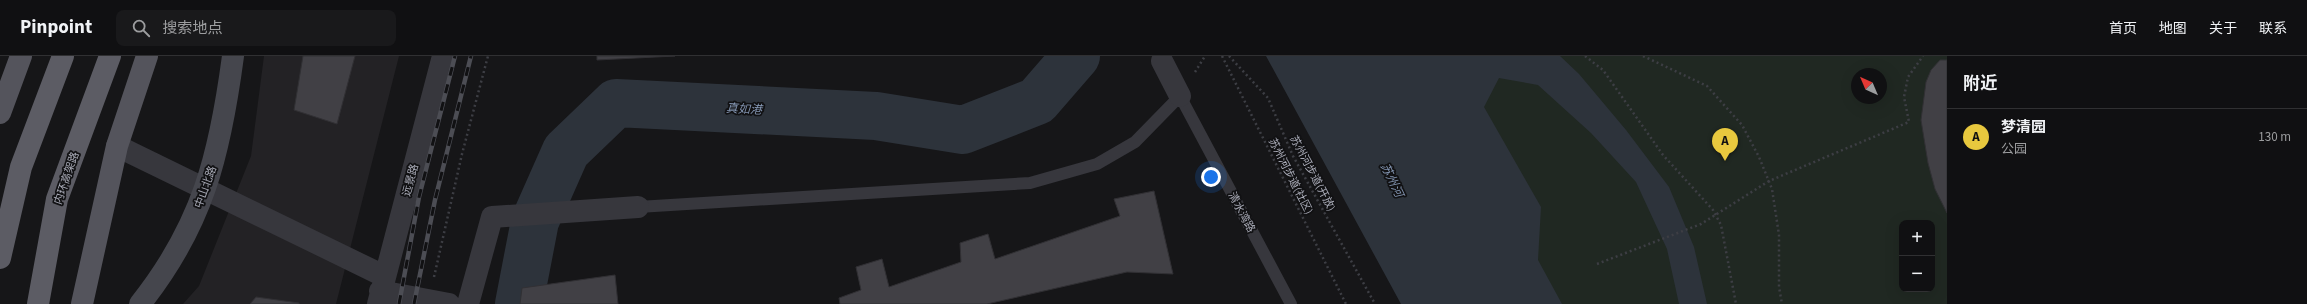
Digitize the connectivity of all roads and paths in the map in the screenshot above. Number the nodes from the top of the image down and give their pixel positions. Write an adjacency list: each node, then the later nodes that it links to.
1 (21, 56): 15 (main road)
2 (63, 56): 21 (highway)
3 (110, 56): 25 (highway, 内环高架路)
4 (147, 56): 16 (main road)
5 (234, 56): 18 (main road, 中山北路)
6 (443, 56): 23 (street, 远景路)
7 (488, 56): 24 (path)
8 (1222, 56): 30 (path, 苏州河步道(社区))
9 (1229, 56): 31 (path, 苏州河步道(开放))
10 (1585, 56): 20 (path)
11 (1643, 56): 17 (path)
12 (1923, 56): 17 (path)
13 (1161, 59): 14 (street, 清水湾路)
14 (1180, 96): 19 (lane); 29 (lane, 清水湾路)
15 (0, 113)
16 (117, 146): 18 (street); 26 (main road)
17 (1769, 181): 20 (path); 33 (path)
18 (206, 189): 23 (street); 27 (main road, 中山北路)
19 (638, 207): 28 (street)
20 (1716, 215): 22 (path); 32 (path)
21 (0, 258)
22 (1597, 264)
23 (380, 290): 24 (street)
24 (439, 302)
25 (38, 304)
26 (82, 304)
27 (140, 304)
28 (468, 304)
29 (1292, 304)
30 (1346, 304)
31 (1375, 304)
32 (1736, 304)
33 (1782, 304)

